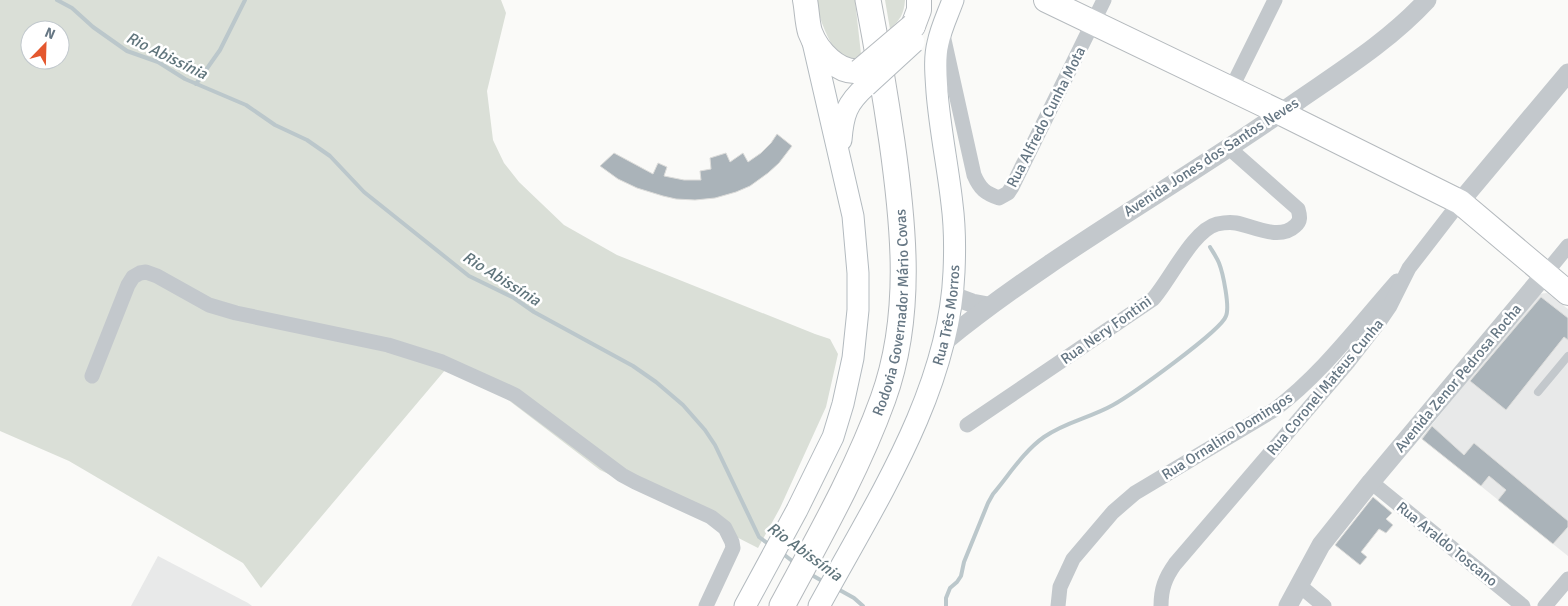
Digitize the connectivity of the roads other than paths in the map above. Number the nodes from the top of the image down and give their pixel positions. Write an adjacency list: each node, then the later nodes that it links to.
1 (805, 0): 12 (main road)
2 (868, 0): 35 (highway, Rodovia Governador Mário Covas)
3 (919, 0): 13 (main road)
4 (942, 0): 13 (main road)
5 (953, 0): 11 (main road, Rua Três Morros)
6 (1046, 0): 10 (main road)
7 (1104, 0): 10 (street, Rua Alfredo Cunha Mota)
8 (1275, 0): 16 (street)
9 (1427, 0): 17 (street, Avenida Jones dos Santos Neves)
10 (1093, 23): 11 (street, Rua Alfredo Cunha Mota); 16 (main road)
11 (942, 30): 25 (main road, Rua Três Morros)
12 (810, 32): 15 (main road); 19 (main road)
13 (914, 34): 15 (main road, bridge)
14 (1568, 74): 20 (street, Rua Coronel Mateus Cunha)
15 (863, 78): 19 (main road)
16 (1231, 89): 17 (main road)
17 (1281, 113): 18 (street, Avenida Jones dos Santos Neves); 20 (main road)
18 (1229, 148): 26 (street, Avenida Jones dos Santos Neves); 31 (street, Rua Nery Fontini)
19 (840, 156): 37 (main road)
20 (1460, 202): 22 (street, Rua Coronel Mateus Cunha); 23 (main road)
21 (1568, 246): 23 (street)
22 (1408, 268): 39 (street, Rua Ornalino Domingos); 40 (street, Rua Coronel Mateus Cunha)
23 (1545, 274): 24 (main road); 32 (street, Avenida Zenor Pedrosa Rocha)
24 (1568, 293)
25 (953, 296): 26 (street); 27 (main road, Rua Três Morros)
26 (988, 306): 27 (street, Avenida Jones dos Santos Neves)
27 (944, 341): 38 (main road, Rua Três Morros)
28 (1568, 356): 30 (lane)
29 (92, 376): 36 (street)
30 (1538, 392)
31 (967, 425)
32 (1371, 482): 34 (street, Avenida Zenor Pedrosa Rocha); 43 (street, Rua Araldo Toscano)
33 (1568, 579): 44 (street)
34 (1299, 585): 41 (street, Avenida Zenor Pedrosa Rocha); 42 (street)
35 (786, 598)
36 (706, 606)
37 (744, 606)
38 (819, 606)
39 (1058, 606)
40 (1161, 606)
41 (1288, 606)
42 (1324, 606)
43 (1523, 606)
44 (1545, 606)

